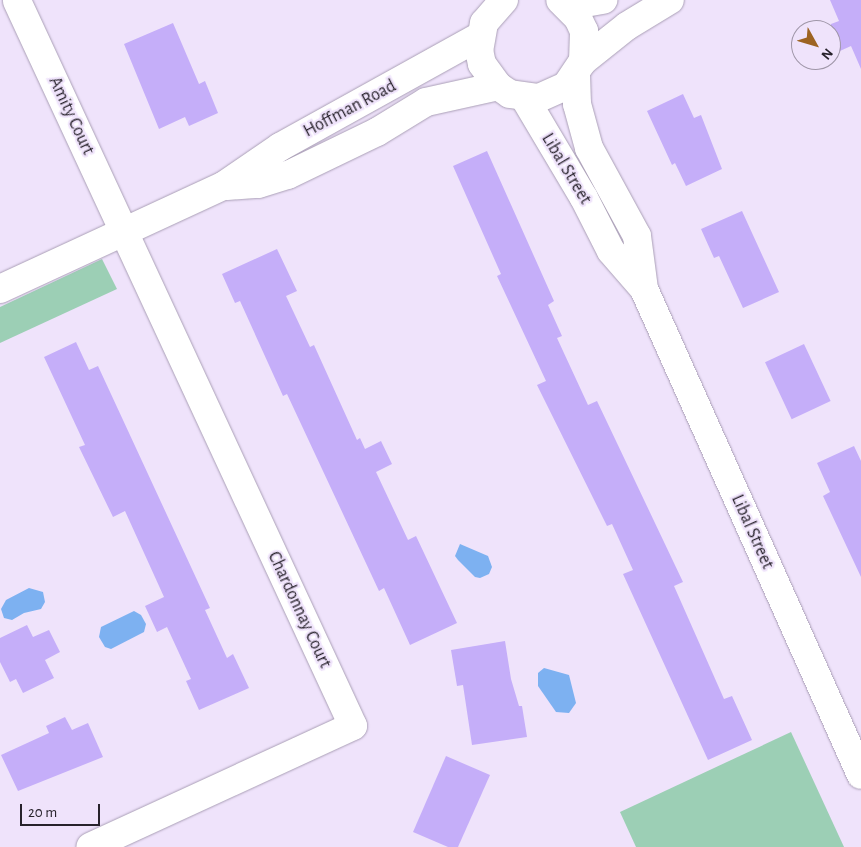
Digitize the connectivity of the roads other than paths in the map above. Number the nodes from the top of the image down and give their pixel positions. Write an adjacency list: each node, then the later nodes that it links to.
1 (16, 0): 11 (street, Amity Court)
2 (603, 0): 4 (street)
3 (670, 0): 7 (street)
4 (564, 3): 7 (street, Libal Street)
5 (495, 4): 6 (street)
6 (480, 36): 8 (street); 10 (street, Hoffman Road)
7 (580, 68): 9 (street); 13 (street, Libal Street)
8 (498, 86): 9 (street); 10 (street, Hoffman Road)
9 (524, 97): 13 (street, Libal Street)
10 (223, 186): 11 (street, Hoffman Road)
11 (126, 231): 12 (street, Hoffman Road); 15 (street, Chardonnay Court)
12 (0, 289)
13 (644, 289): 14 (street, Libal Street)
14 (861, 775)
15 (90, 847)

